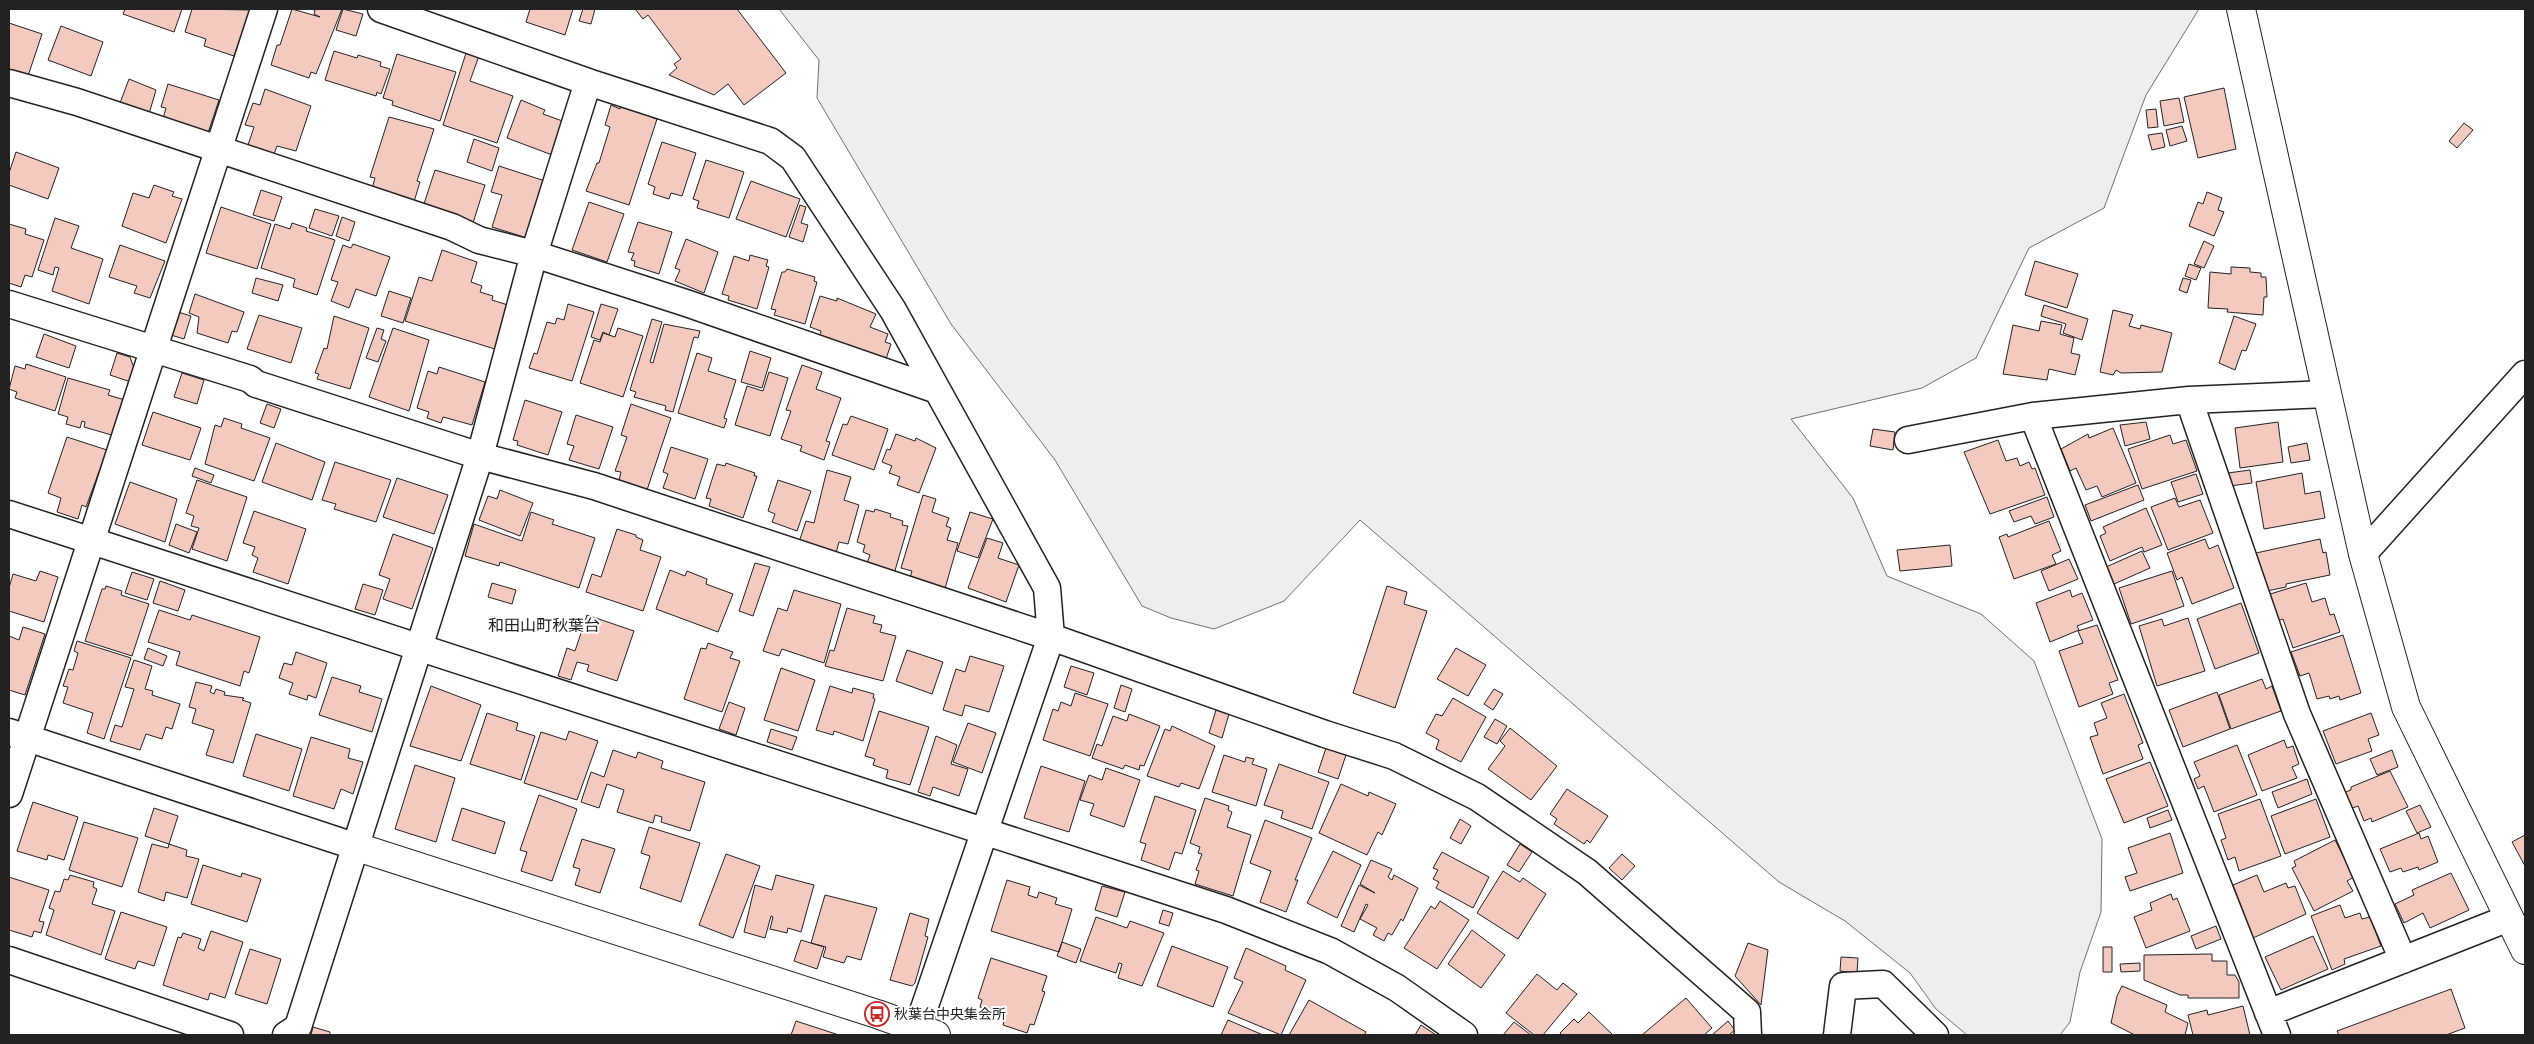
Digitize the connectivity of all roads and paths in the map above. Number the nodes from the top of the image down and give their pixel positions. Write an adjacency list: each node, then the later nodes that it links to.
1 (264, 9): 6 (street)
2 (381, 9): 4 (street)
3 (2241, 9): 12 (street)
4 (588, 82): 7 (street); 11 (street)
5 (9, 83): 6 (street)
6 (218, 150): 7 (street); 9 (street)
7 (534, 254): 11 (street); 16 (street)
8 (9, 304): 9 (street)
9 (154, 349): 16 (street); 18 (street)
10 (2525, 374): 19 (street)
11 (937, 390): 20 (street)
12 (2326, 394): 13 (street); 19 (street)
13 (2189, 400): 14 (street); 29 (street)
14 (2034, 416): 15 (street); 30 (street)
15 (1908, 440)
16 (480, 456): 20 (street); 21 (street)
17 (9, 514): 18 (street)
18 (91, 541): 21 (street); 22 (street)
19 (2363, 554): 26 (street)
20 (1051, 637): 24 (street); 35 (street)
21 (419, 649): 24 (street); 25 (street)
22 (18, 735): 23 (street); 25 (street)
23 (9, 794)
24 (986, 831): 31 (street); 34 (street)
25 (357, 847): 31 (street); 33 (street)
26 (2509, 918): 27 (street); 29 (street)
27 (2525, 950)
28 (9, 960): 32 (street)
29 (2403, 960): 30 (street)
30 (2272, 1024)
31 (923, 1033)
32 (230, 1035)
33 (286, 1035)
34 (1464, 1035)
35 (1748, 1035)
36 (1837, 1035): 37 (street)
37 (1935, 1035)

